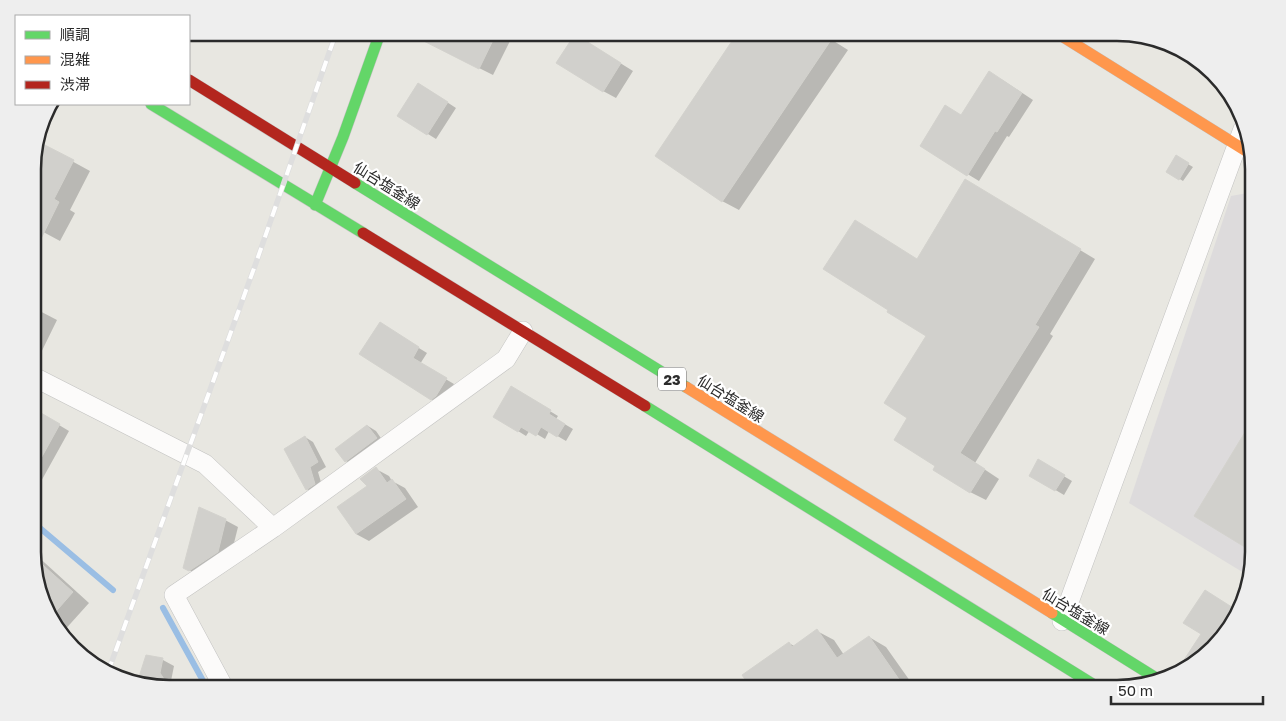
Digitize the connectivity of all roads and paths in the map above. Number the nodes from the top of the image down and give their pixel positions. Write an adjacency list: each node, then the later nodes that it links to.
1 (1073, 41): 5 (main road)
2 (377, 42): 7 (main road)
3 (190, 81): 7 (main road, 仙台塩釜線 / 23)
4 (153, 105): 8 (main road, 23)
5 (1241, 141)
6 (1242, 147): 12 (street)
7 (331, 167): 8 (main road); 12 (main road, 仙台塩釜線 / 23)
8 (315, 205): 9 (main road, 23)
9 (523, 332): 11 (street); 14 (main road, 23)
10 (41, 381): 11 (street)
11 (273, 528): 15 (street)
12 (1062, 621): 13 (main road, 仙台塩釜線 / 23)
13 (1151, 675)
14 (1085, 679)
15 (220, 680)

